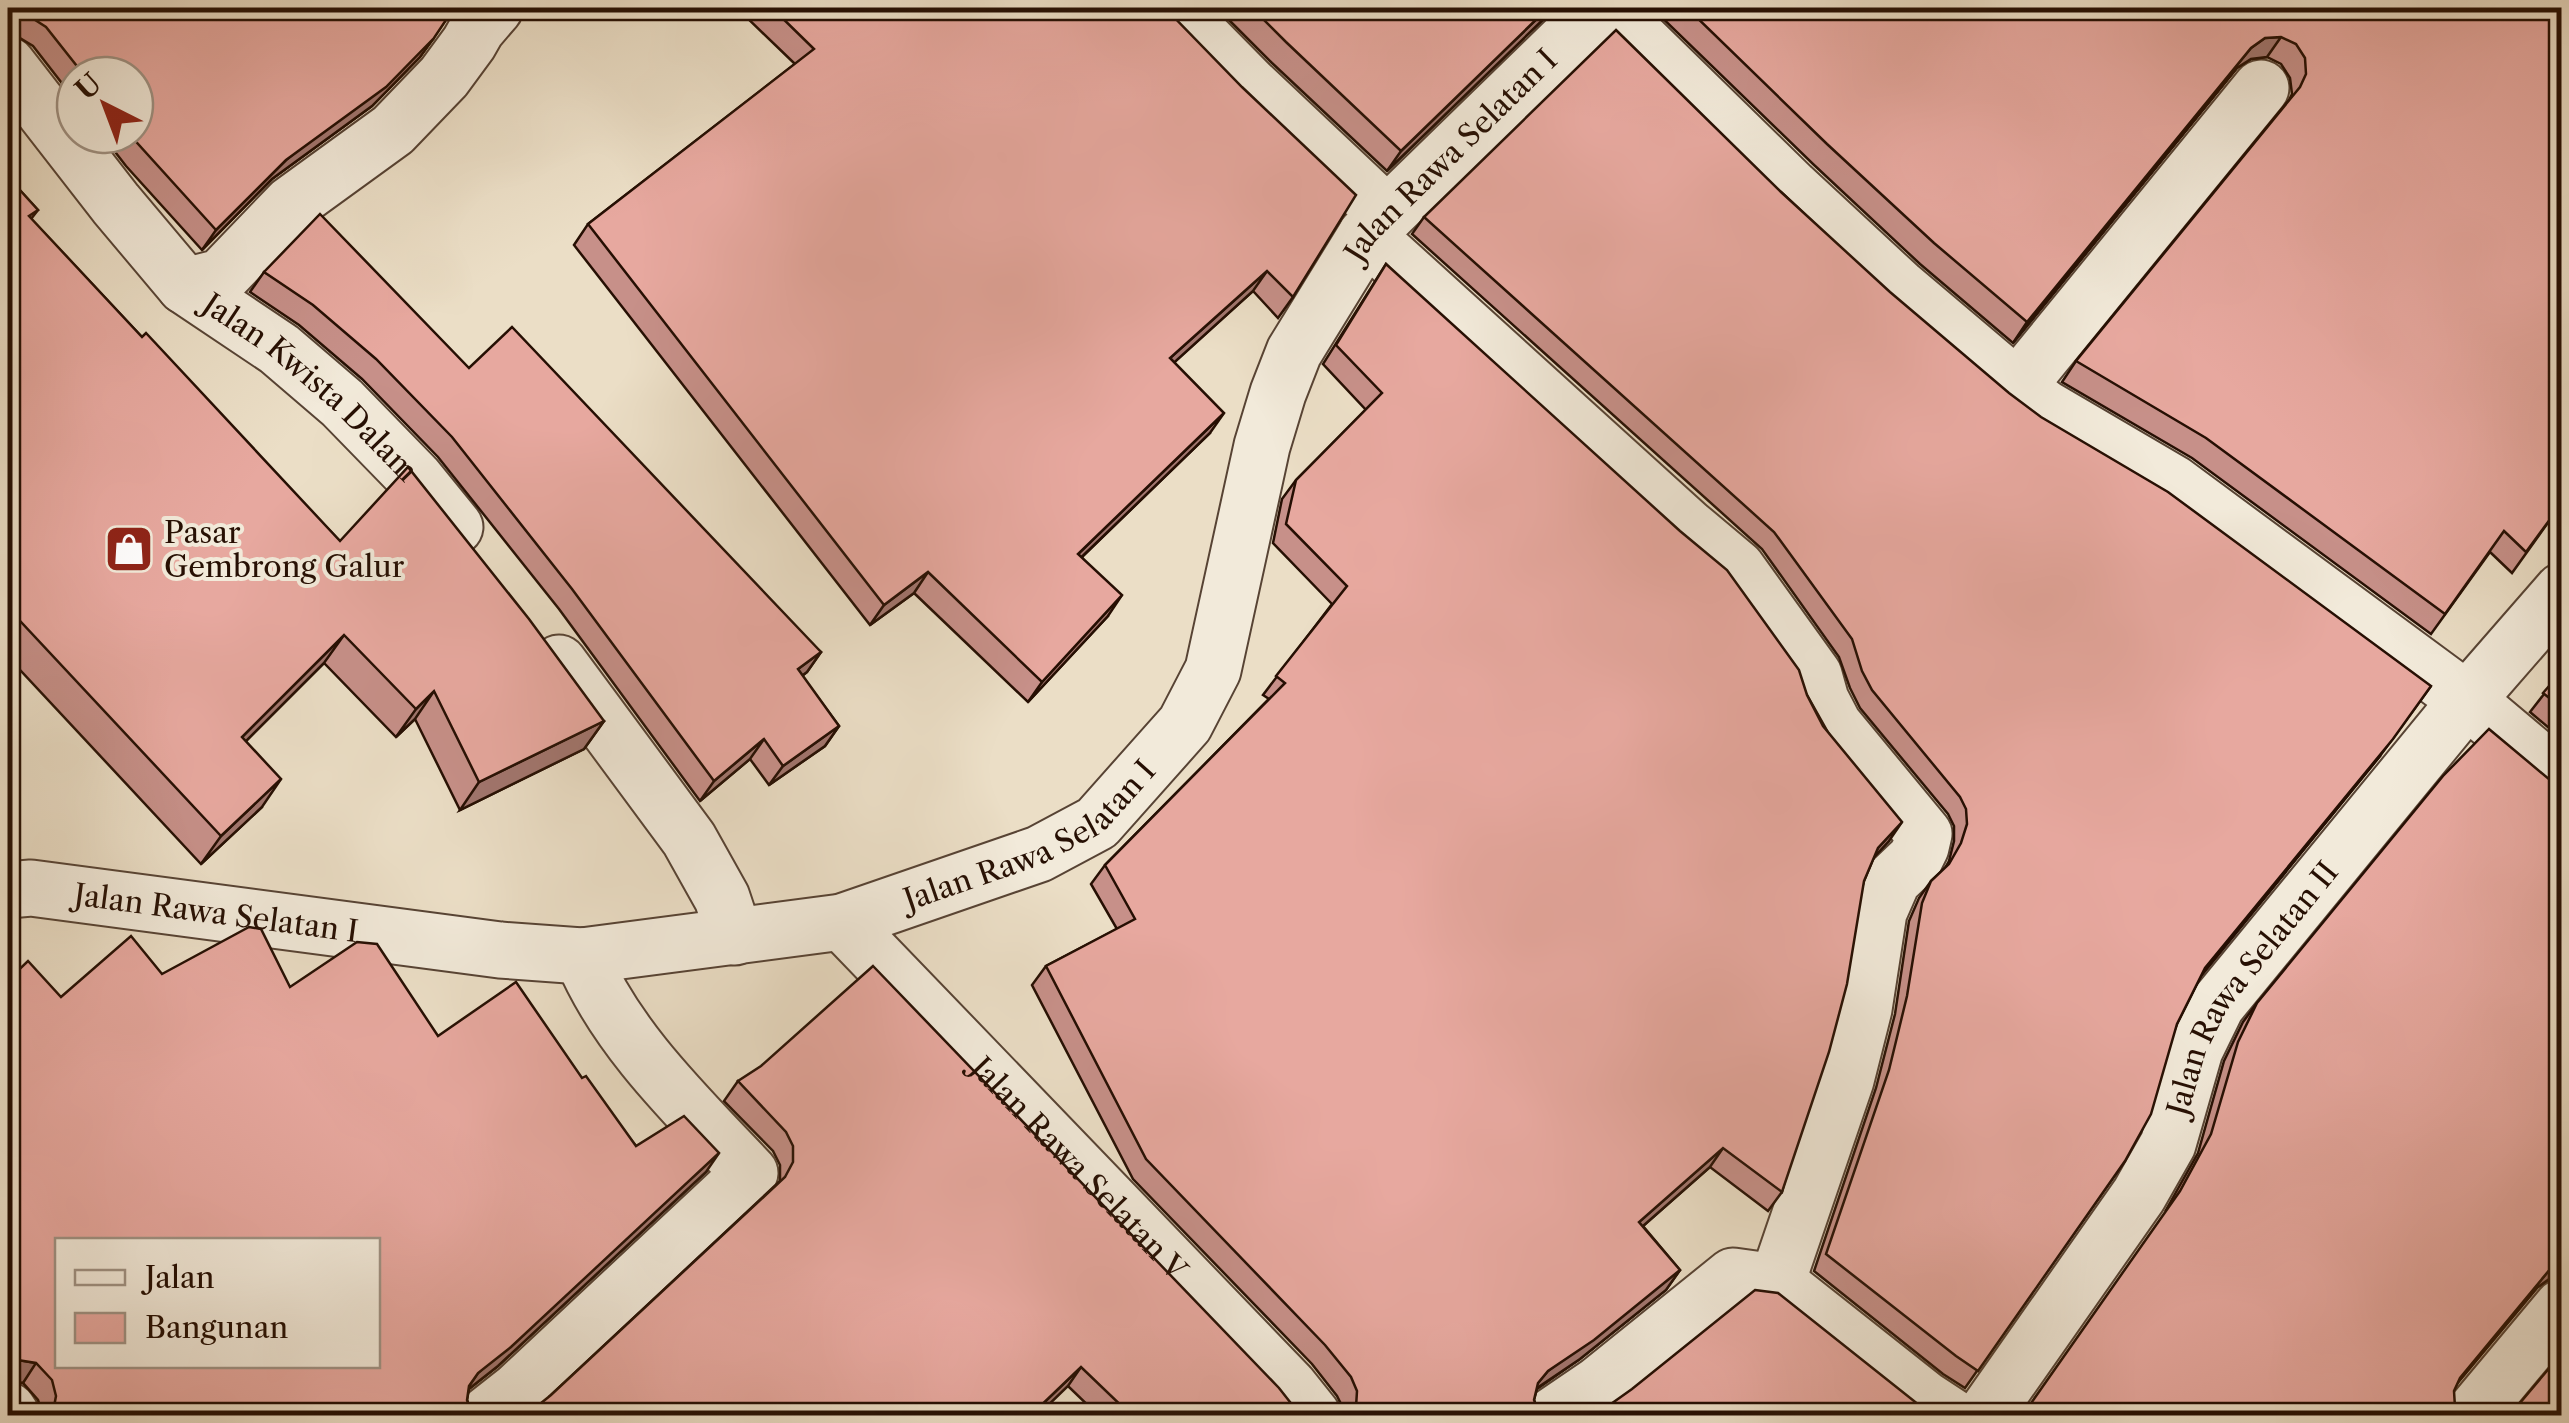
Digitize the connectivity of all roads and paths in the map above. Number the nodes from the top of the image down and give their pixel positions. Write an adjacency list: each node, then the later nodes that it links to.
1 (495, 8): 8 (street, Jalan Kwista Dalam)
2 (1174, 8): 7 (street)
3 (1598, 8): 7 (street, Jalan Rawa Selatan I)
4 (1608, 8): 9 (street)
5 (8, 65): 8 (street, Jalan Kwista Dalam)
6 (2262, 88): 9 (street)
7 (1377, 224): 16 (street, Jalan Rawa Selatan I); 19 (street)
8 (186, 286): 10 (street, Jalan Kwista Dalam)
9 (2017, 387): 13 (street)
10 (484, 563)
11 (2562, 590): 13 (street, Jalan Rawa Selatan II)
12 (534, 628): 17 (street)
13 (2467, 700): 14 (street); 25 (street, Jalan Rawa Selatan II)
14 (2562, 780)
15 (8, 890): 18 (street, Jalan Rawa Selatan I)
16 (842, 922): 17 (street, Jalan Rawa Selatan I); 21 (street, Jalan Rawa Selatan V)
17 (735, 936): 18 (street, Jalan Rawa Selatan I)
18 (582, 956): 22 (street)
19 (1777, 1282): 23 (street); 24 (street)
20 (2562, 1306): 26 (street)
21 (1288, 1406)
22 (485, 1416)
23 (1552, 1416)
24 (1951, 1416)
25 (1984, 1416)
26 (2470, 1416)

